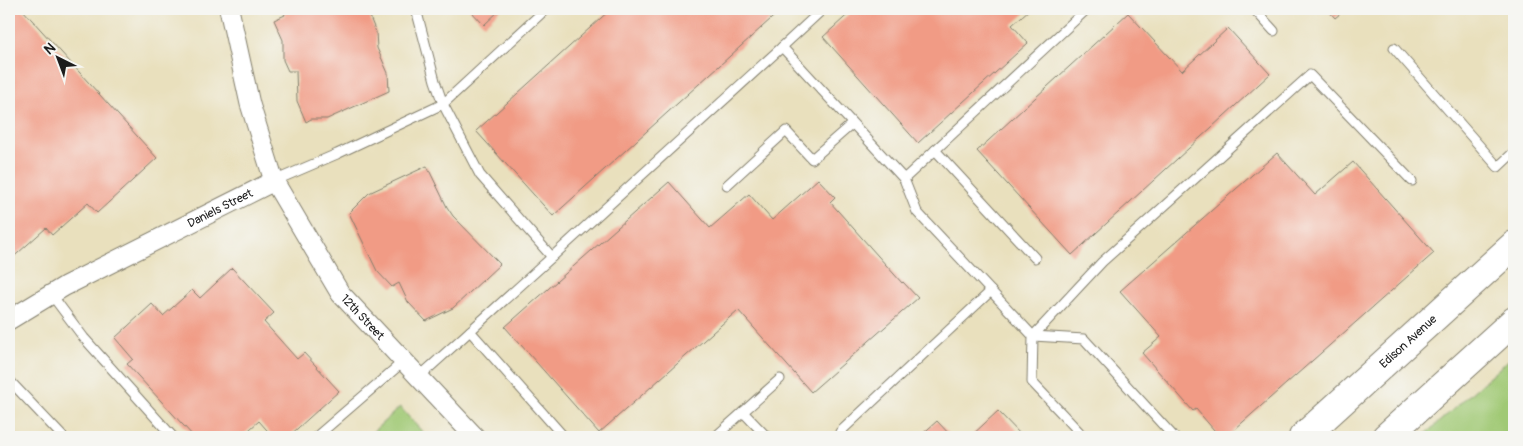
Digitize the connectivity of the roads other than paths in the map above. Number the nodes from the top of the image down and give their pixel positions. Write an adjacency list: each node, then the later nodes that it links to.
1 (229, 9): 15 (street)
2 (416, 9): 10 (lane)
3 (546, 9): 10 (lane)
4 (823, 9): 8 (lane)
5 (1087, 9): 12 (lane)
6 (1254, 9): 7 (lane)
7 (1274, 31)
8 (782, 47): 11 (lane); 19 (lane)
9 (1394, 48): 13 (lane)
10 (443, 104): 15 (lane); 19 (lane)
11 (852, 124): 14 (lane); 17 (lane)
12 (934, 150): 14 (lane); 20 (lane)
13 (1514, 152)
14 (904, 179): 21 (lane)
15 (274, 181): 22 (street, Daniels Street); 27 (street, 12th Street)
16 (1412, 181): 26 (lane)
17 (727, 185)
18 (1514, 245): 42 (main road, Edison Avenue)
19 (552, 257): 25 (lane)
20 (1035, 258)
21 (991, 291): 26 (lane); 32 (lane)
22 (52, 294): 23 (street, Daniels Street); 34 (lane)
23 (11, 315)
24 (1514, 321): 43 (main road)
25 (470, 331): 28 (lane); 37 (lane)
26 (1034, 336): 40 (lane); 41 (lane)
27 (404, 361): 28 (street, 12th Street); 35 (lane)
28 (419, 377): 36 (street, 12th Street)
29 (780, 379): 31 (lane)
30 (9, 380): 33 (lane)
31 (743, 412): 38 (lane); 39 (lane)
32 (840, 432)
33 (62, 437)
34 (173, 437)
35 (316, 437)
36 (475, 437)
37 (564, 437)
38 (715, 437)
39 (767, 437)
40 (1084, 437)
41 (1174, 437)
42 (1303, 437)
43 (1386, 437)

